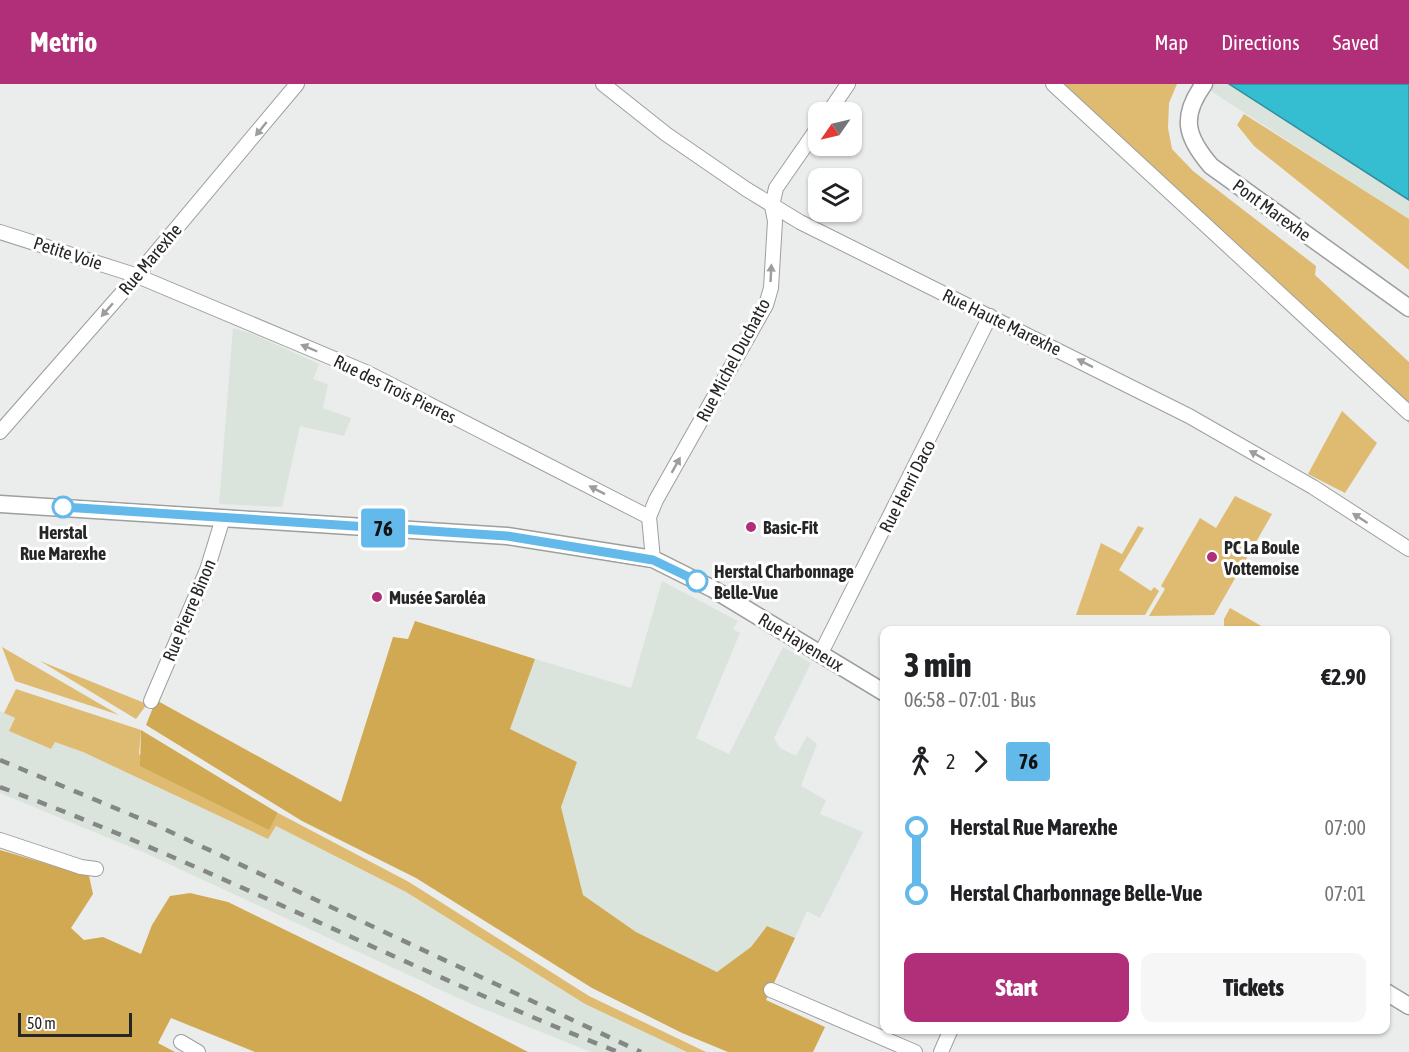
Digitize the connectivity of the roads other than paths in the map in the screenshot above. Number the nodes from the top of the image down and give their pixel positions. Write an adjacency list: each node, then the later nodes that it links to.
1 (297, 84): 10 (street, Rue Marexhe, one-way to 10)
2 (603, 84): 8 (street, Rue Haute Marexhe)
3 (848, 84): 6 (street)
4 (1053, 84): 13 (street)
5 (1201, 88): 11 (street, Pont Marexhe)
6 (836, 102)
7 (808, 142): 8 (street, Rue Michel Duchatto)
8 (772, 206): 12 (street, Rue Haute Marexhe); 16 (street, Rue Michel Duchatto, one-way to 8)
9 (0, 232): 10 (street, Petite Voie)
10 (135, 275): 14 (street, Rue Marexhe, one-way to 14); 16 (street, Rue des Trois Pierres, one-way to 10)
11 (1409, 309)
12 (990, 316): 18 (street, Rue Haute Marexhe, one-way to 12); 20 (street, Rue Henri Daco)
13 (1409, 413)
14 (0, 432)
15 (0, 504): 17 (street, Rue Hayeneux)
16 (649, 517): 19 (street)
17 (223, 518): 19 (street, Rue Hayeneux); 22 (street, Rue Pierre Binon)
18 (1409, 549)
19 (653, 560): 20 (street, Rue Hayeneux)
20 (821, 653): 21 (street, Rue Hayeneux)
21 (880, 690)
22 (151, 701)
23 (0, 840): 24 (street)
24 (96, 869)
25 (771, 990): 31 (street)
26 (1390, 994): 27 (street)
27 (1409, 1006)
28 (949, 1034): 32 (street)
29 (181, 1042): 30 (street)
30 (198, 1052)
31 (915, 1052)
32 (941, 1052)

